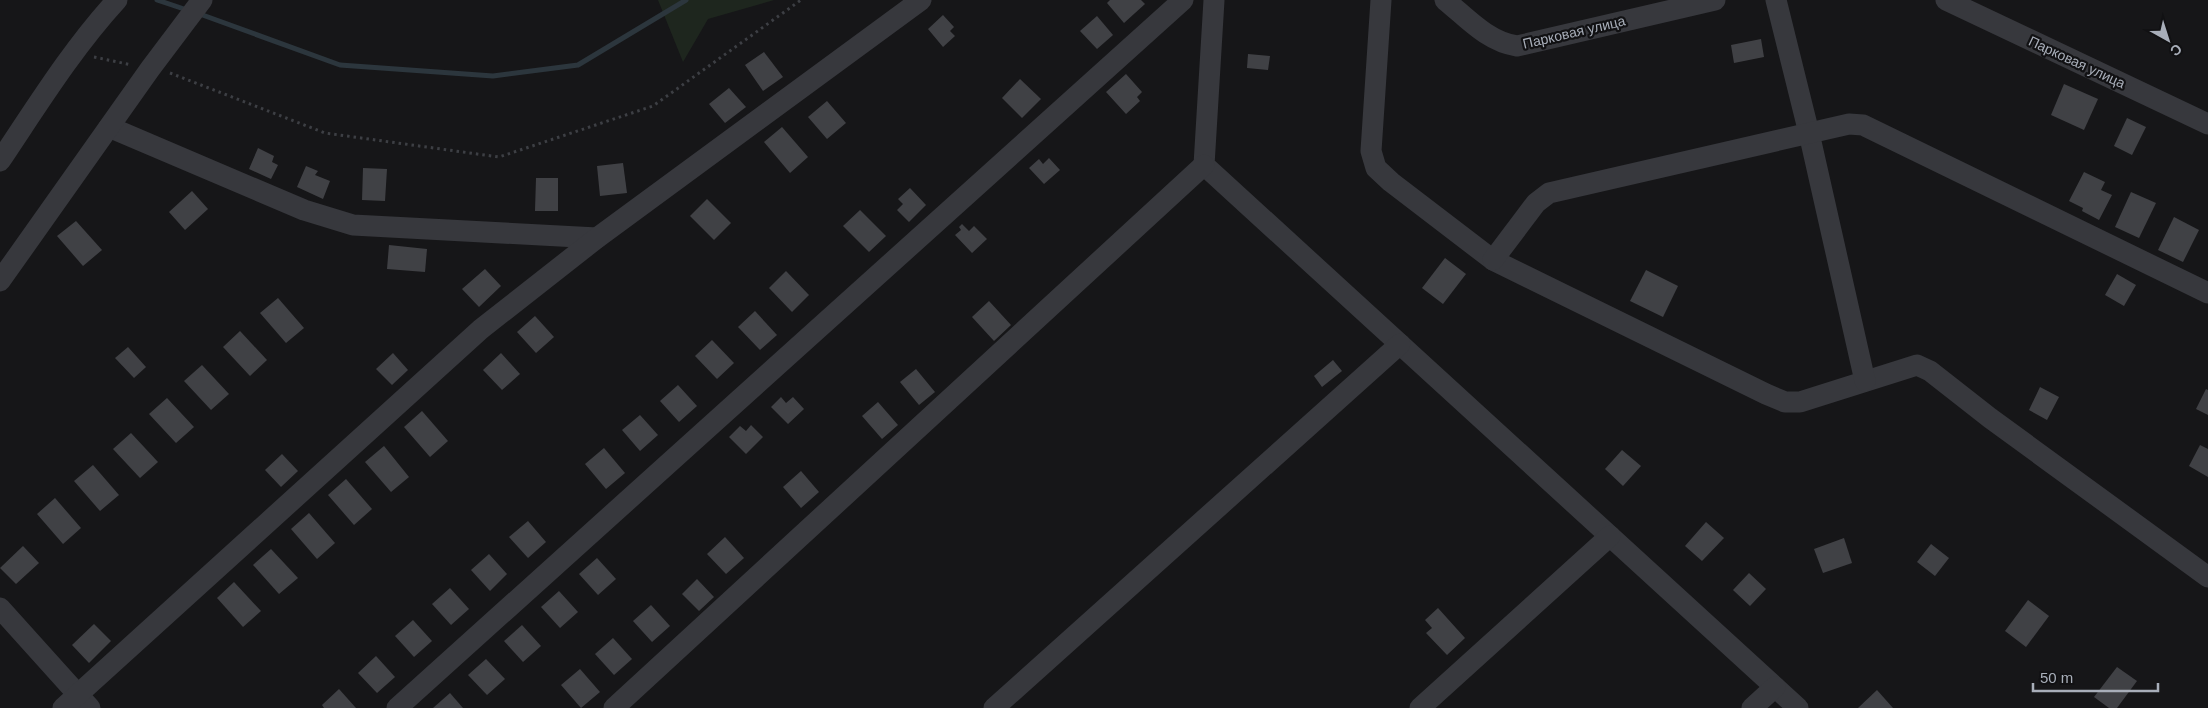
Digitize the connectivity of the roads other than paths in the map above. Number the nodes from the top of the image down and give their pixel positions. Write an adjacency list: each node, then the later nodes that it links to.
1 (117, 0): 14 (street)
2 (921, 0): 16 (street)
3 (1182, 0): 27 (street)
4 (1214, 0): 15 (street)
5 (1381, 0): 17 (street)
6 (1445, 0): 7 (street, Парковая улица)
7 (1715, 0)
8 (1776, 0): 13 (street)
9 (1946, 0): 11 (street, Парковая улица)
10 (196, 8): 12 (street)
11 (2208, 124)
12 (109, 127): 16 (street); 18 (street)
13 (1810, 133): 17 (street); 19 (street); 21 (street)
14 (0, 161)
15 (1204, 164): 20 (street); 28 (street)
16 (598, 238): 26 (street)
17 (1493, 260): 21 (street)
18 (0, 281)
19 (2208, 293)
20 (1400, 344): 22 (street); 29 (street)
21 (1865, 381): 23 (street)
22 (1610, 536): 25 (street); 30 (street)
23 (2208, 577)
24 (0, 608): 26 (street)
25 (1775, 687): 31 (street); 32 (street)
26 (77, 703)
27 (397, 708)
28 (614, 708)
29 (994, 708)
30 (1420, 708)
31 (1752, 708)
32 (1798, 708)

